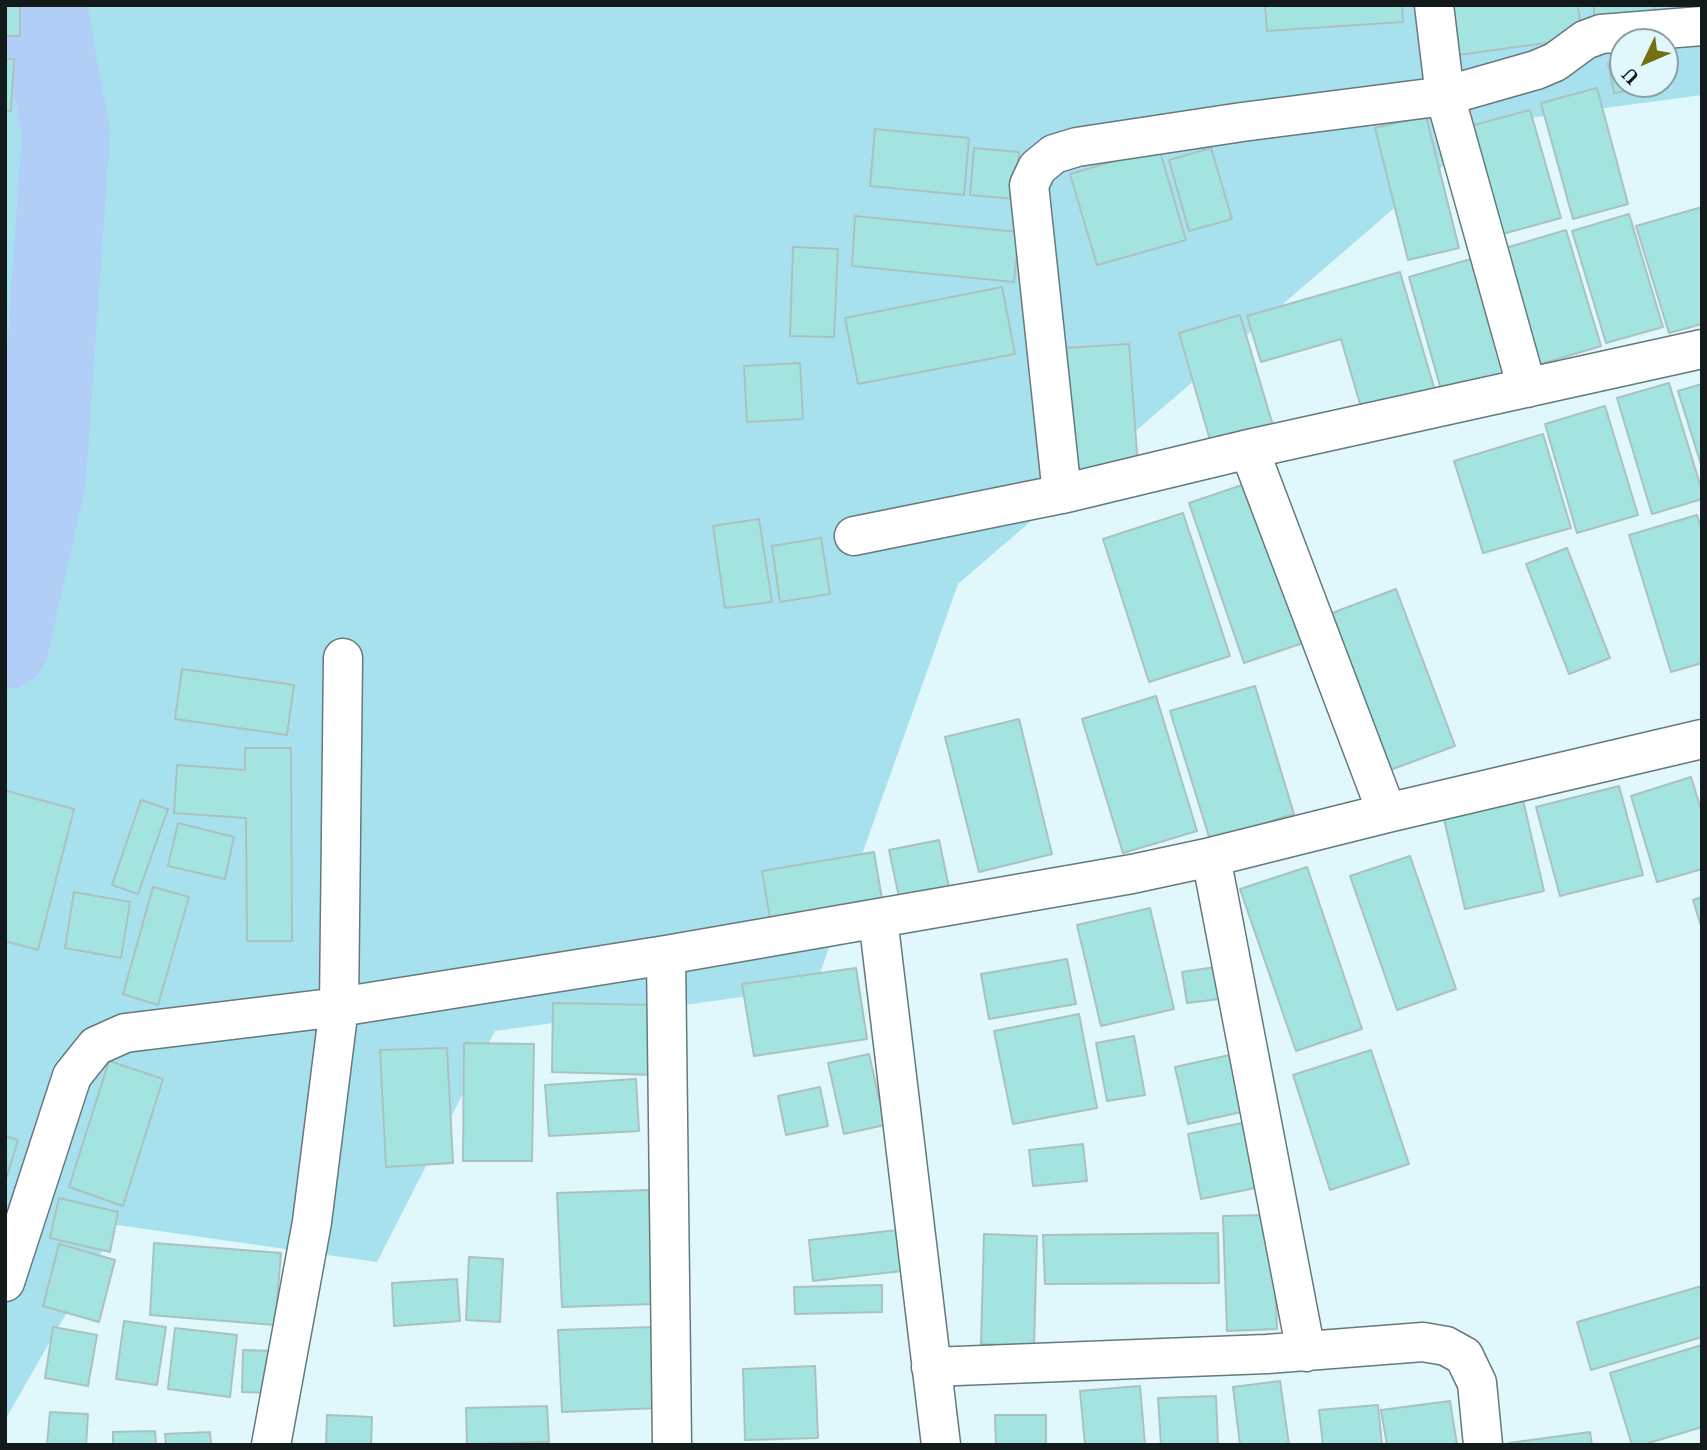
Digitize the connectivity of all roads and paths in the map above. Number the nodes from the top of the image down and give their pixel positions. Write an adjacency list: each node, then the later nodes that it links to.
1 (1434, 5): 3 (street)
2 (1702, 26): 3 (street)
3 (1445, 96): 5 (street); 7 (street)
4 (1702, 349): 5 (street)
5 (1527, 388): 6 (street)
6 (1249, 449): 7 (street); 11 (street)
7 (1062, 495): 8 (street)
8 (854, 536)
9 (344, 658): 15 (street)
10 (1702, 739): 11 (street)
11 (1387, 813): 12 (street)
12 (1211, 857): 13 (street); 17 (street)
13 (878, 918): 14 (street); 18 (street)
14 (666, 955): 15 (street); 20 (street)
15 (339, 1007): 16 (street); 19 (street)
16 (5, 1282)
17 (1306, 1352): 18 (street); 22 (street)
18 (931, 1367): 21 (street)
19 (271, 1445)
20 (672, 1445)
21 (941, 1445)
22 (1483, 1445)

